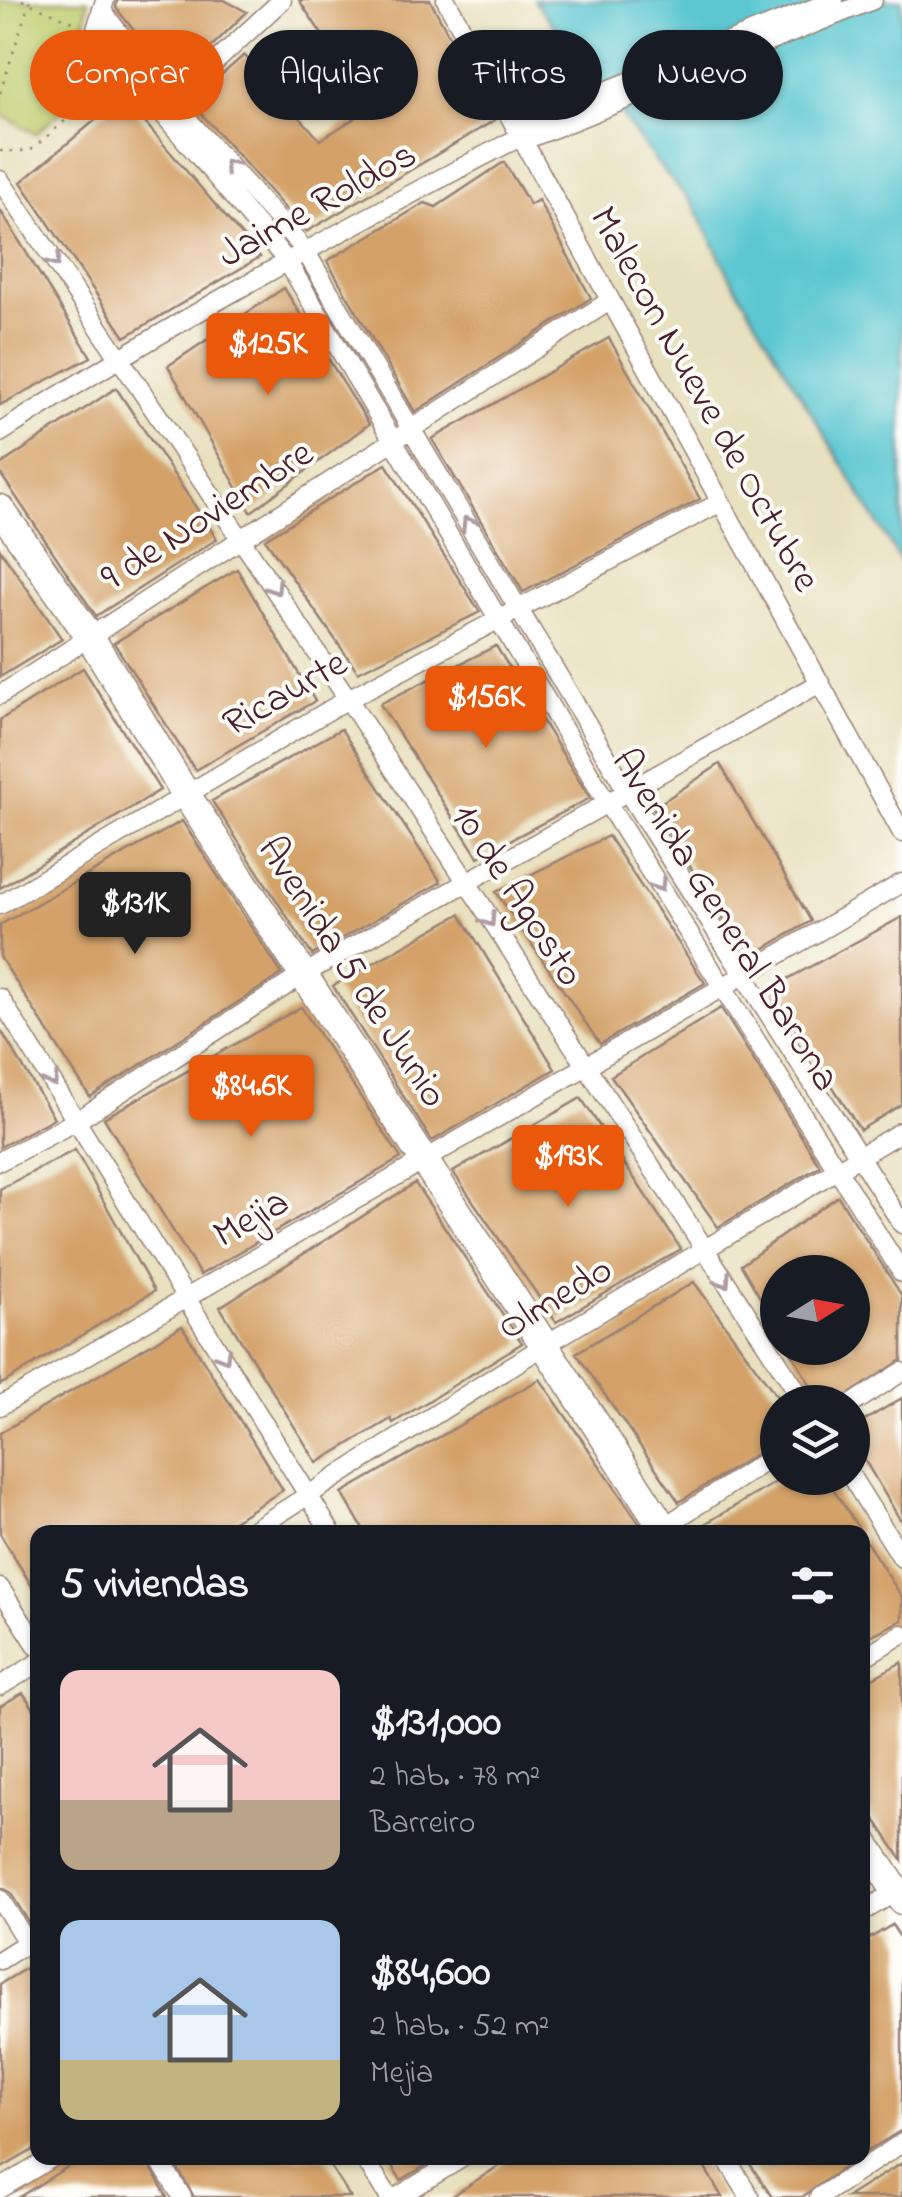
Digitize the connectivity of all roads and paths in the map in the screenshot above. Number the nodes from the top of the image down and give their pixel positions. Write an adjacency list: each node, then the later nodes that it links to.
1 (22, 0): 5 (path)
2 (446, 0): 16 (street, Malecon Nueve de Octubre)
3 (834, 0): 16 (street)
4 (873, 0): 16 (street)
5 (29, 1): 8 (path); 12 (path)
6 (272, 3): 11 (street)
7 (103, 6): 9 (street, Avenida General Barona); 10 (street, Avenida General Barona)
8 (91, 30)
9 (96, 30)
10 (120, 30)
11 (224, 51)
12 (0, 94)
13 (66, 120): 17 (path)
14 (168, 120): 20 (street, Avenida General Barona)
15 (188, 120): 19 (street, Avenida General Barona, one-way to 15)
16 (518, 138): 19 (street, Jaime Roldos); 21 (street, Malecon Nueve de Octubre)
17 (0, 150)
18 (0, 180): 22 (street, 10 de Agosto, one-way to 22)
19 (304, 249): 20 (street, Jaime Roldos); 23 (street, Avenida General Barona)
20 (287, 260): 22 (street, Jaime Roldos); 25 (street, Avenida General Barona)
21 (608, 302): 23 (street, 9 de Noviembre); 26 (street, Malecon Nueve de Octubre)
22 (119, 356): 24 (street, Jaime Roldos); 28 (street, 10 de Agosto)
23 (408, 427): 25 (street, 9 de Noviembre); 29 (street, Avenida General Barona, one-way to 23)
24 (0, 433)
25 (391, 438): 28 (street, 9 de Noviembre); 30 (street, Avenida General Barona)
26 (719, 503): 29 (street, Ricaurte); 32 (street, Malecon Nueve de Octubre)
27 (0, 508): 31 (main road, Avenida 5 de Junio)
28 (242, 538): 31 (street, 9 de Noviembre); 34 (street, 10 de Agosto, one-way to 34)
29 (519, 606): 30 (street, Ricaurte); 35 (street, Avenida General Barona)
30 (500, 617): 34 (street, Ricaurte); 37 (street, Avenida General Barona)
31 (90, 637): 33 (street, 9 de Noviembre); 36 (main road, Avenida 5 de Junio)
32 (820, 683): 35 (street); 38 (street, Malecon Nueve de Octubre)
33 (0, 695)
34 (348, 699): 36 (street, Ricaurte); 39 (street, 10 de Agosto)
35 (626, 791): 37 (street); 43 (street, Avenida General Barona)
36 (185, 793): 41 (street, Ricaurte); 42 (main road, Avenida 5 de Junio)
37 (607, 803): 39 (street); 44 (street, Avenida General Barona, one-way to 44)
38 (902, 834)
39 (464, 881): 42 (street); 46 (street, 10 de Agosto, one-way to 46)
40 (902, 882): 43 (street, Mejia)
41 (0, 905)
42 (304, 974): 47 (street); 50 (main road, Avenida 5 de Junio)
43 (746, 976): 44 (street, Mejia); 49 (street, Avenida General Barona)
44 (725, 988): 46 (street, Mejia); 52 (street, Avenida General Barona)
45 (0, 998): 47 (street, one-way to 47)
46 (584, 1069): 50 (street, Mejia); 54 (street, 10 de Agosto)
47 (78, 1120): 51 (street); 56 (street)
48 (902, 1131): 49 (street, Olmedo)
49 (860, 1157): 52 (street, Olmedo); 53 (street, Avenida General Barona)
50 (426, 1160): 56 (street, Mejia); 57 (main road, Avenida 5 de Junio)
51 (0, 1161)
52 (838, 1170): 54 (street, Olmedo); 55 (street, Avenida General Barona)
53 (902, 1224)
54 (705, 1252): 57 (street, Olmedo); 59 (street, 10 de Agosto, one-way to 59)
55 (902, 1273)
56 (188, 1297): 61 (street, Mejia); 64 (street, one-way to 64)
57 (545, 1345): 64 (street, Olmedo); 67 (main road, Avenida 5 de Junio)
58 (902, 1372): 60 (street)
59 (793, 1385)
60 (870, 1392)
61 (0, 1406)
62 (760, 1465): 68 (street)
63 (863, 1495): 69 (street)
64 (308, 1496): 65 (street, Olmedo); 66 (street)
65 (261, 1525)
66 (327, 1525)
67 (657, 1525)
68 (670, 1525)
69 (902, 1558)
70 (0, 1588): 72 (street)
71 (902, 1634): 73 (street)
72 (30, 1635)
73 (870, 1653)
74 (30, 1668): 75 (street)
75 (0, 1686)
76 (870, 1850): 77 (main road)
77 (900, 1893): 79 (street)
78 (0, 1899): 80 (street)
79 (870, 1908)
80 (30, 1936)
81 (30, 1940): 82 (street)
82 (0, 1960)
83 (902, 2142): 84 (street)
84 (870, 2163)
85 (41, 2165): 91 (street)
86 (162, 2165): 92 (street)
87 (368, 2165): 93 (street)
88 (450, 2165): 94 (street)
89 (730, 2165): 95 (street)
90 (867, 2165): 96 (street)
91 (1, 2193)
92 (182, 2197)
93 (388, 2197)
94 (397, 2197)
95 (750, 2197)
96 (819, 2197)

